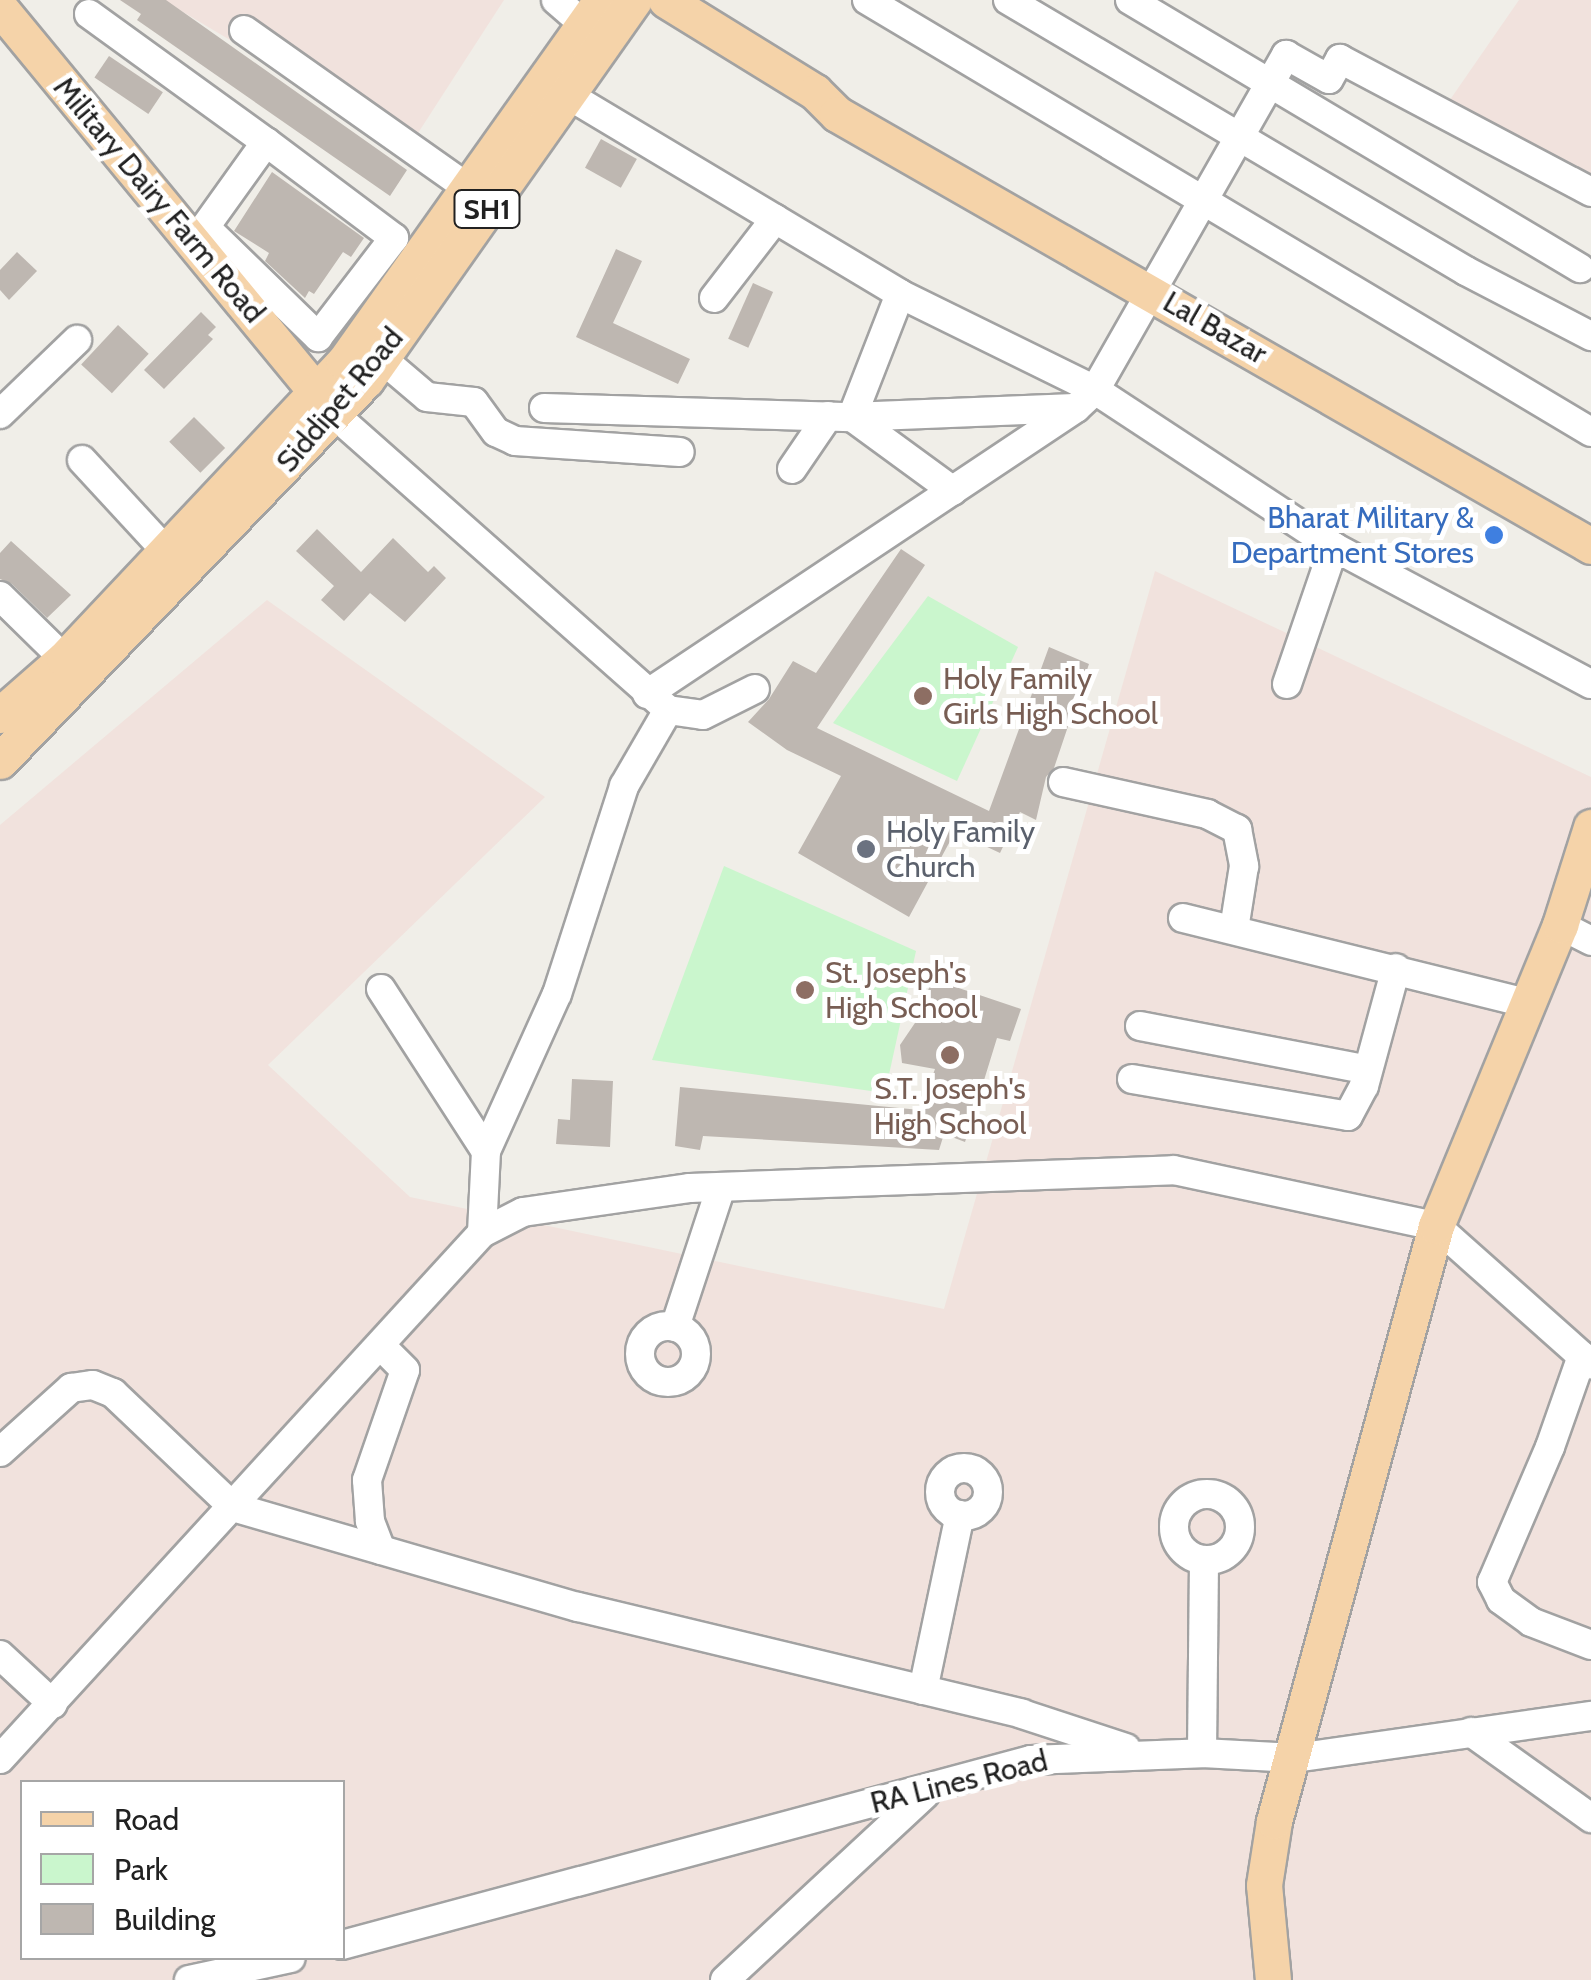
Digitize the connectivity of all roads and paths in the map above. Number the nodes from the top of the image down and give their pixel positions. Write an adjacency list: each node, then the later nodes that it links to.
1 (556, 0): 5 (street)
2 (867, 0): 15 (street)
3 (1008, 0): 11 (street)
4 (1130, 0): 9 (street)
5 (624, 4): 10 (main road, Siddipet Road / SH1); 13 (main road, Siddipet Road / SH1); 19 (main road, Lal Bazar)
6 (0, 8): 17 (main road, Military Dairy Farm Road)
7 (88, 14): 12 (street)
8 (244, 30): 13 (street)
9 (1271, 82): 11 (street); 14 (street); 18 (street)
10 (568, 95): 16 (street); 24 (main road, Siddipet Road / SH1)
11 (1240, 136): 15 (street); 22 (street)
12 (266, 142): 17 (street); 17 (street)
13 (468, 188): 26 (main road, Siddipet Road / SH1)
14 (1591, 192)
15 (1204, 198): 19 (street); 30 (street)
16 (776, 220): 20 (street); 21 (street)
17 (200, 235): 26 (main road, Military Dairy Farm Road)
18 (1580, 268)
19 (1153, 291): 25 (street); 35 (main road, Lal Bazar)
20 (900, 294): 25 (street); 29 (street)
21 (714, 298)
22 (1591, 336)
23 (77, 340): 28 (street)
24 (381, 358): 26 (main road, Siddipet Road / SH1); 31 (street)
25 (1086, 399): 29 (street); 34 (street); 36 (street)
26 (327, 403): 37 (main road, Siddipet Road / SH1); 43 (street); 45 (main road, Siddipet Road / SH1)
27 (544, 408): 29 (street)
28 (0, 414)
29 (840, 416): 33 (street); 34 (street)
30 (1591, 432)
31 (680, 452)
32 (82, 460): 37 (street)
33 (792, 470)
34 (953, 491): 43 (street)
35 (1591, 546)
36 (1334, 547): 40 (street); 41 (street)
37 (166, 550): 39 (main road, Siddipet Road / SH1)
38 (0, 596): 39 (street)
39 (64, 659): 44 (main road, Siddipet Road / SH1)
40 (1287, 684)
41 (1591, 684)
42 (755, 689): 43 (street)
43 (658, 702): 57 (street)
44 (0, 715)
45 (0, 762)
46 (1063, 782): 49 (street)
47 (1591, 827): 50 (main road)
48 (1183, 918): 49 (street)
49 (1234, 930): 51 (street)
50 (1576, 933): 53 (main road)
51 (1396, 968): 53 (street); 55 (street)
52 (381, 989): 57 (street)
53 (1526, 1003): 59 (main road)
54 (1140, 1026): 55 (street)
55 (1368, 1070): 56 (street)
56 (1132, 1079)
57 (486, 1151): 60 (street)
58 (722, 1186): 59 (street); 60 (street); 61 (street)
59 (1436, 1226): 63 (street); 77 (main road)
60 (482, 1233): 62 (street)
61 (675, 1327)
62 (381, 1346): 65 (street); 67 (street)
63 (1586, 1360): 69 (street)
64 (0, 1452): 65 (street)
65 (233, 1508): 67 (street); 72 (street)
66 (960, 1515): 71 (street)
67 (380, 1550): 71 (street)
68 (1204, 1560): 75 (street)
69 (1591, 1644)
70 (0, 1655): 72 (street)
71 (923, 1690): 76 (street)
72 (53, 1704): 78 (street)
73 (1591, 1716): 74 (street, RA Lines Road)
74 (1471, 1732): 77 (street, RA Lines Road); 80 (street)
75 (1202, 1753): 76 (street, RA Lines Road); 77 (street, RA Lines Road)
76 (1156, 1758): 79 (street, RA Lines Road)
77 (1295, 1758): 85 (main road)
78 (0, 1759)
79 (930, 1789): 81 (street, RA Lines Road); 84 (street)
80 (1591, 1818)
81 (345, 1944)
82 (282, 1960): 83 (street)
83 (189, 1980)
84 (724, 1980)
85 (1272, 1980)

